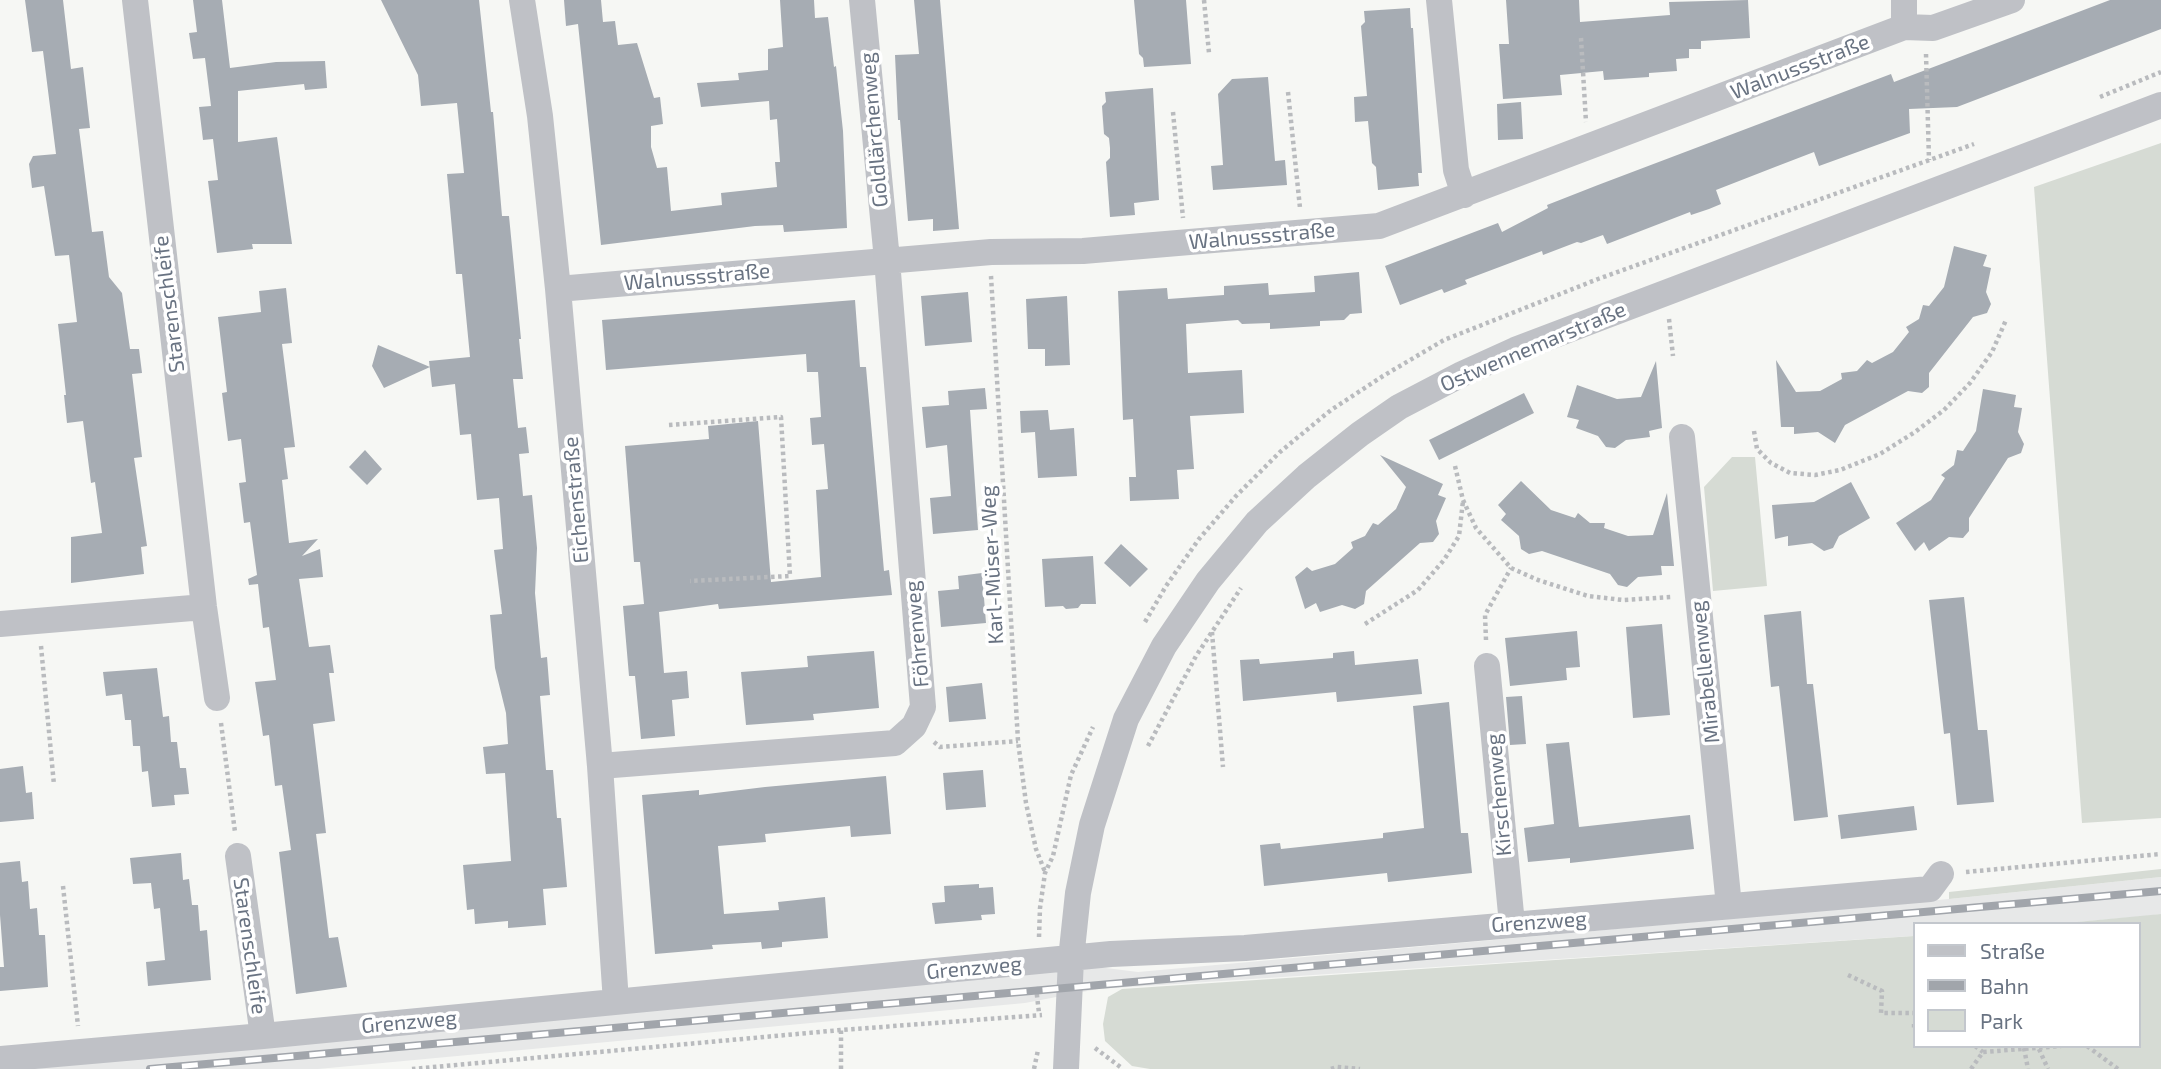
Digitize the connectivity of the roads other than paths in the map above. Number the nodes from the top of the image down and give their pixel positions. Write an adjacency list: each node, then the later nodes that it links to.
1 (135, 0): 13 (street, Starenschleife)
2 (522, 0): 11 (street, Eichenstraße)
3 (862, 0): 10 (street, Goldlärchenweg)
4 (1439, 0): 9 (street)
5 (1903, 0): 7 (street)
6 (2012, 0): 7 (street, Walnussstraße)
7 (1904, 27): 9 (street, Walnussstraße)
8 (2161, 105): 22 (street, Ostwennemarstraße)
9 (1464, 195): 10 (street, Walnussstraße)
10 (887, 260): 11 (street, Walnussstraße); 17 (street, Föhrenweg)
11 (558, 289): 17 (street, Eichenstraße)
12 (1682, 438): 20 (street, Mirabellenweg)
13 (204, 607): 14 (street); 16 (street, Starenschleife)
14 (0, 624)
15 (1487, 666): 21 (street, Kirschenweg)
16 (217, 698)
17 (600, 766): 23 (street, Eichenstraße)
18 (238, 856): 24 (street, Starenschleife)
19 (1941, 874): 20 (street, Grenzweg)
20 (1729, 906): 21 (street, Grenzweg)
21 (1512, 924): 22 (street, Grenzweg)
22 (1071, 959): 23 (street, Grenzweg); 26 (street, Ostwennemarstraße)
23 (616, 1002): 24 (street, Grenzweg)
24 (263, 1036): 25 (street, Grenzweg)
25 (0, 1059)
26 (1066, 1069)

